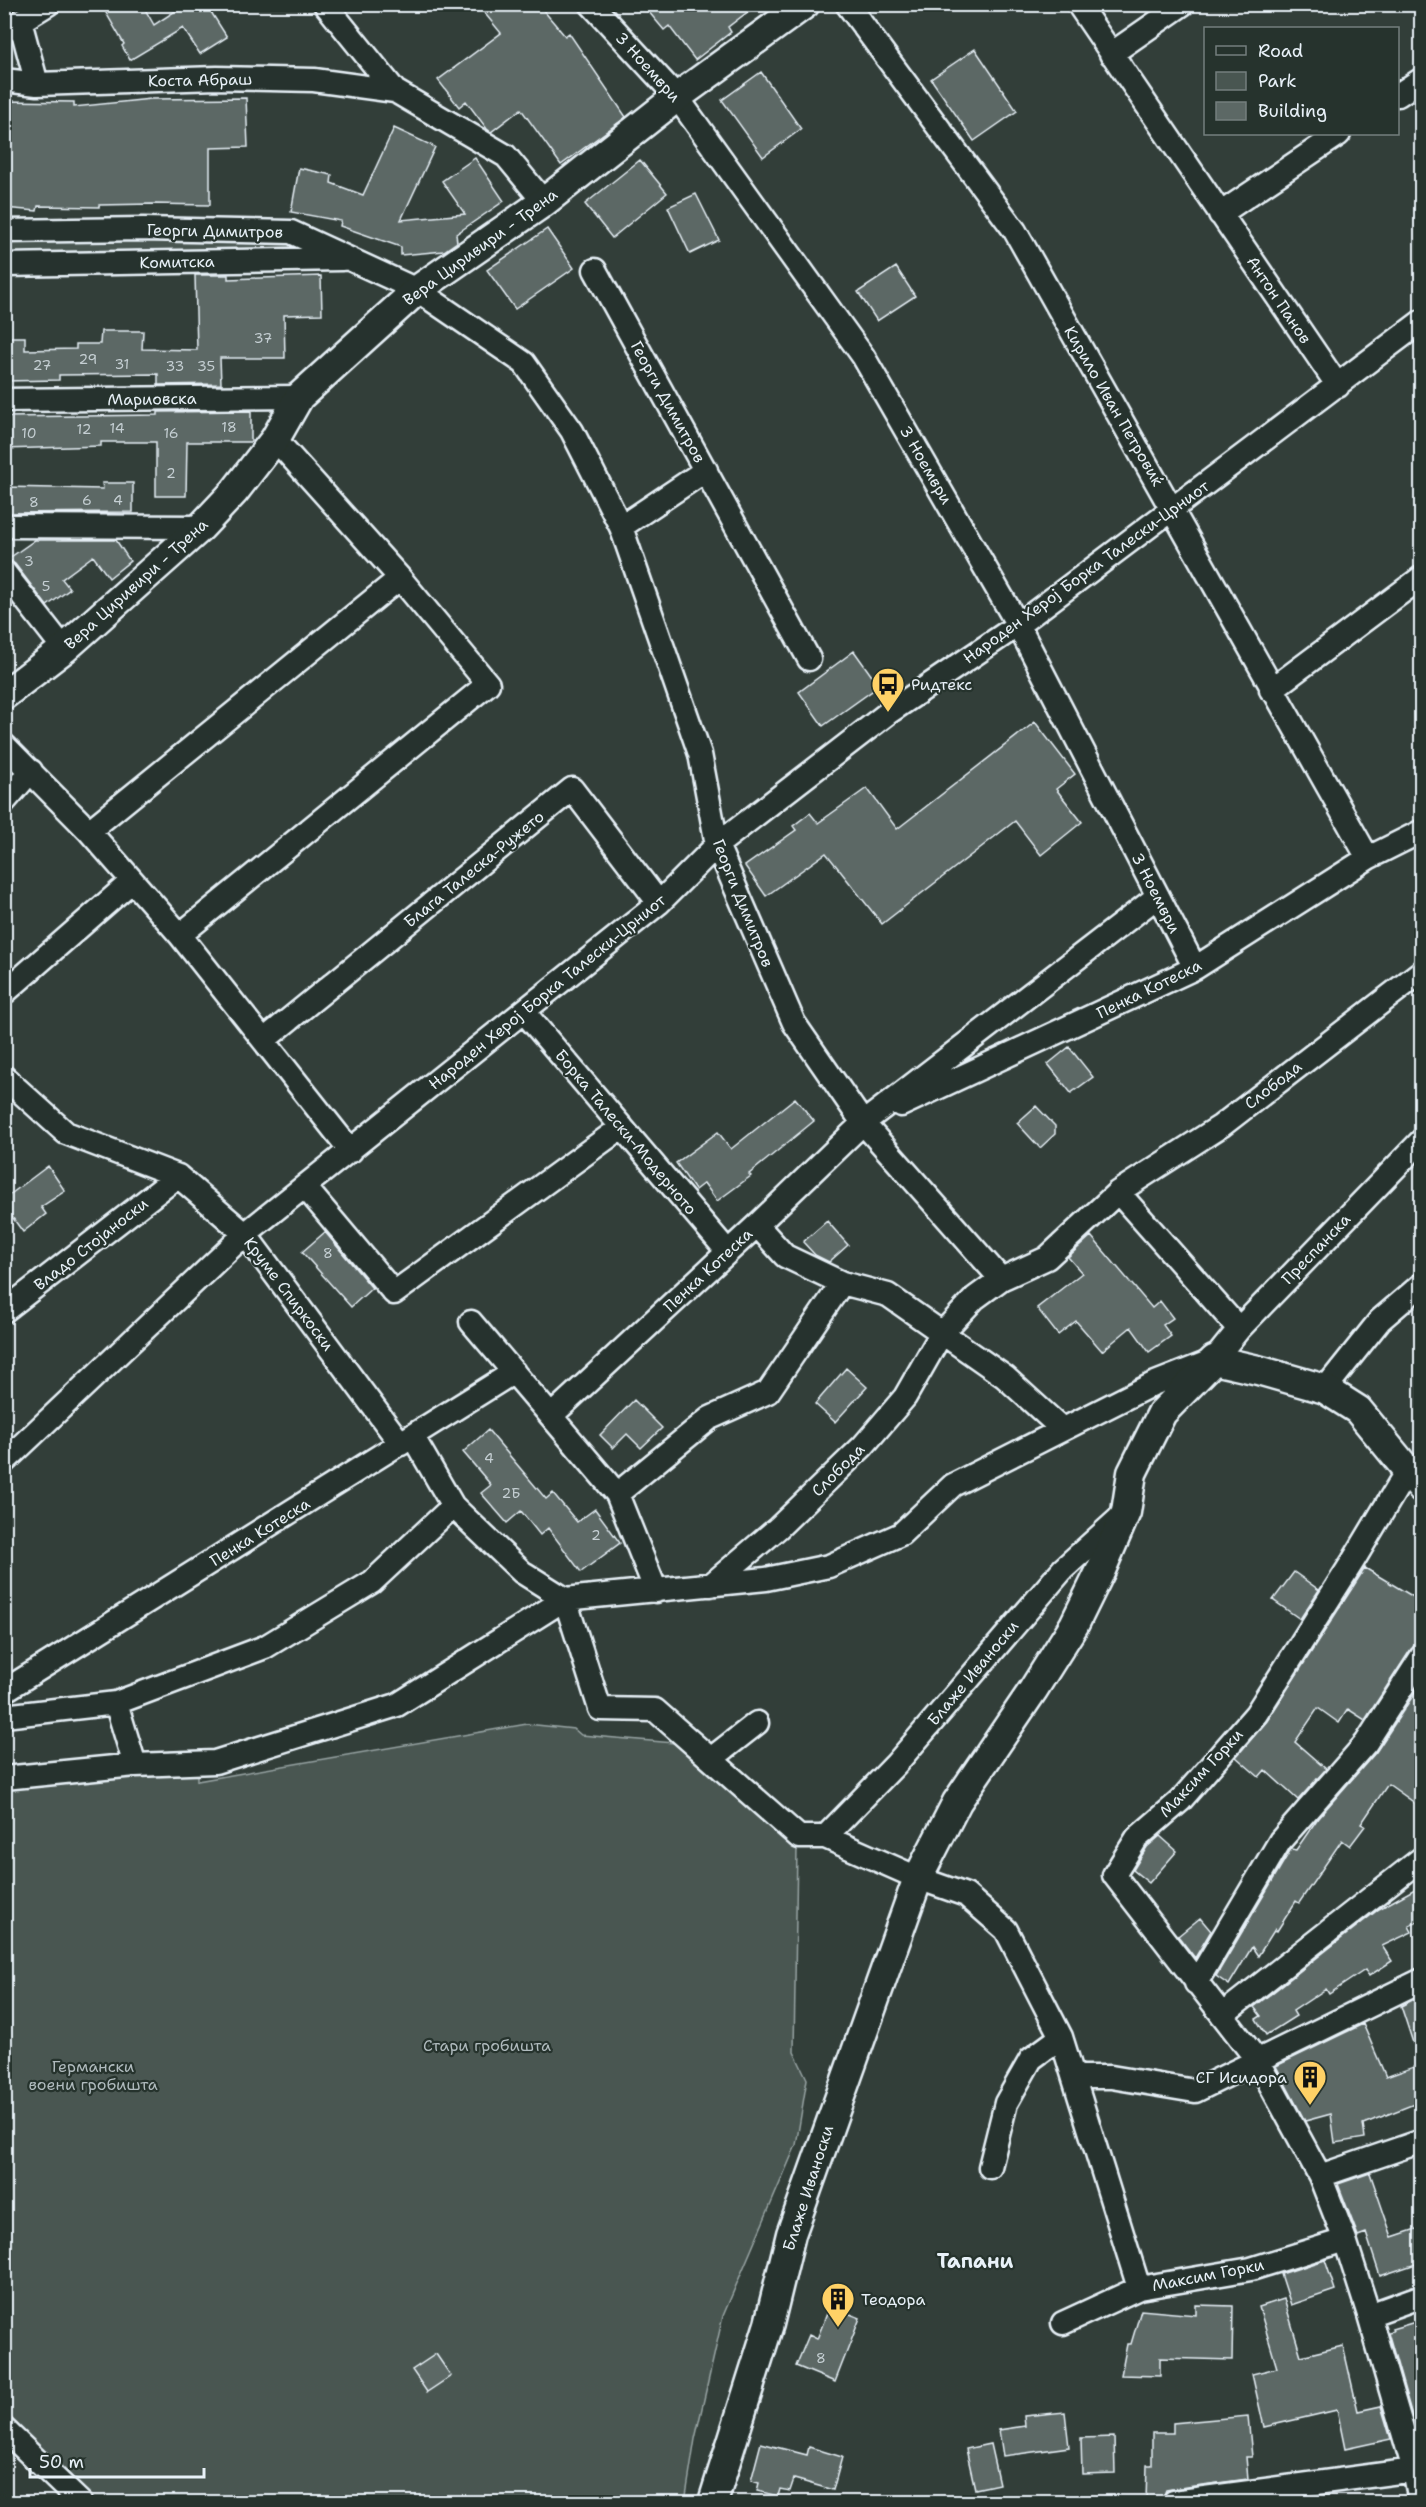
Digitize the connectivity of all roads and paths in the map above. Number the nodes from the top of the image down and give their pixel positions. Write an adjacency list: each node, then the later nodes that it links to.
1 (48, 4): 8 (street)
2 (325, 4): 13 (street, Коста Абраш)
3 (591, 4): 15 (street, 3 Ноември)
4 (805, 4): 15 (street, Вера Циривири - Трена)
5 (847, 4): 30 (street, Кирило Иван Петровиќ)
6 (1078, 4): 9 (street, Антон Панов)
7 (1183, 4): 9 (street)
8 (12, 26): 12 (street)
9 (1111, 54): 18 (street, Антон Панов)
10 (1422, 79): 14 (street)
11 (4, 80): 12 (street, Коста Абраш)
12 (37, 84): 13 (street, Коста Абраш)
13 (395, 91): 17 (street, Коста Абраш)
14 (1399, 94)
15 (677, 97): 17 (street, Вера Циривири - Трена); 37 (street, 3 Ноември)
16 (1338, 135): 18 (street)
17 (544, 202): 23 (street, Вера Циривири - Трена)
18 (1220, 214): 25 (street, Антон Панов)
19 (4, 231): 20 (street, Георги Димитров)
20 (350, 259): 21 (street, Комитска); 23 (street, Георги Димитров)
21 (4, 266)
22 (595, 270): 29 (street, Георги Димитров)
23 (417, 290): 26 (street, Вера Циривири - Трена); 33 (street, Георги Димитров)
24 (1422, 321): 25 (street, Народен Херој Борка Талески-Црниот)
25 (1338, 386): 30 (street, Народен Херој Борка Талески-Црниот)
26 (299, 397): 27 (street, Мариовска); 28 (street, Вера Циривири - Трена)
27 (4, 400)
28 (276, 439): 32 (street, Вера Циривири - Трена); 36 (street)
29 (706, 470): 33 (street, Георги Димитров); 39 (street, Георги Димитров)
30 (1172, 509): 37 (street, Народен Херој Борка Талески-Црниот); 40 (street, Кирило Иван Петровиќ)
31 (4, 526): 32 (street)
32 (201, 527): 38 (street, Вера Циривири - Трена)
33 (621, 527): 47 (street, Георги Димитров)
34 (4, 572): 38 (street)
35 (1422, 577): 40 (street)
36 (400, 578): 45 (street); 52 (street)
37 (1018, 625): 47 (street, Народен Херој Борка Талески-Црниот); 50 (street, 3 Ноември)
38 (64, 649): 41 (street, Вера Циривири - Трена)
39 (809, 659)
40 (1272, 690): 48 (street, Кирило Иван Петровиќ)
41 (4, 695)
42 (4, 745): 43 (street)
43 (31, 771): 44 (street); 45 (street)
44 (4, 802)
45 (89, 831): 49 (street)
46 (1417, 840): 48 (street, Пенка Котеска)
47 (717, 845): 51 (street, Народен Херој Борка Талески-Црниот); 59 (street, Георги Димитров)
48 (1368, 858): 53 (street, Пенка Котеска)
49 (132, 881): 52 (street); 55 (street)
50 (1158, 896): 53 (street, 3 Ноември); 59 (street, Пенка Котеска)
51 (659, 903): 56 (street, Народен Херој Борка Талески-Црниот); 57 (street, Блага Талеска-Ружето)
52 (180, 935): 57 (street)
53 (1195, 968): 59 (street, Пенка Котеска)
54 (1422, 970): 65 (street, Слобода)
55 (4, 993)
56 (524, 1012): 60 (street, Борка Талески-Модерното); 62 (street, Народен Херој Борка Талески-Црниот)
57 (264, 1040): 62 (street)
58 (4, 1077): 63 (street, Круме Спиркоски)
59 (863, 1123): 66 (street, Пенка Котеска); 69 (street)
60 (622, 1127): 64 (street); 68 (street, Борка Талески-Модерното)
61 (1422, 1140): 74 (street, Преспанска)
62 (351, 1151): 64 (street, Народен Херој Борка Талески-Црниот)
63 (178, 1176): 67 (street, Круме Спиркоски); 72 (street, Владо Стојаноски)
64 (305, 1187): 67 (street, Народен Херој Борка Талески-Црниот)
65 (1118, 1192): 69 (street, Слобода); 74 (street)
66 (757, 1225): 68 (street, Пенка Котеска); 70 (street)
67 (245, 1234): 81 (street, Круме Спиркоски); 82 (street, Народен Херој Борка Талески-Црниот)
68 (728, 1252): 79 (street, Пенка Котеска)
69 (1001, 1280): 75 (street, Слобода)
70 (842, 1283): 75 (street); 84 (street)
71 (1422, 1284): 78 (street)
72 (4, 1311)
73 (471, 1322): 77 (street)
74 (1239, 1329): 76 (street, Преспанска)
75 (941, 1334): 80 (street); 87 (street, Слобода)
76 (1214, 1360): 78 (street); 80 (street); 86 (street, Блаже Иваноски)
77 (514, 1372): 79 (street); 81 (street, Пенка Котеска)
78 (1325, 1389): 83 (street)
79 (551, 1416): 84 (street)
80 (1062, 1429): 87 (street)
81 (407, 1441): 85 (street, Круме Спиркоски); 91 (street, Пенка Котеска)
82 (4, 1462)
83 (1415, 1478): 102 (street, Максим Горки)
84 (617, 1494): 88 (street)
85 (453, 1506): 89 (street, Круме Спиркоски); 92 (street)
86 (1126, 1512): 98 (street, Блаже Иваноски); 100 (street, Блаже Иваноски)
87 (711, 1585): 88 (street)
88 (656, 1590): 89 (street)
89 (565, 1599): 95 (street); 96 (street)
90 (1422, 1656): 102 (street)
91 (4, 1691)
92 (116, 1703): 93 (street); 96 (street)
93 (4, 1716)
94 (757, 1723): 95 (street)
95 (711, 1760): 98 (street)
96 (135, 1765): 97 (street)
97 (4, 1778)
98 (825, 1837): 100 (street)
99 (1422, 1858): 103 (street)
100 (918, 1878): 104 (street, Максим Горки); 118 (street, Блаже Иваноски)
101 (1422, 1980): 105 (street)
102 (1196, 1983): 103 (street, Максим Горки)
103 (1222, 2015): 105 (street, Максим Горки)
104 (1061, 2037): 106 (street, Максим Горки); 108 (street)
105 (1257, 2060): 106 (street); 109 (street, Максим Горки)
106 (1074, 2077): 111 (street, Максим Горки)
107 (1422, 2141): 109 (street)
108 (990, 2167)
109 (1320, 2176): 110 (street, Максим Горки)
110 (1346, 2240): 111 (street, Максим Горки); 113 (street, Максим Горки)
111 (1140, 2288): 114 (street, Максим Горки)
112 (1422, 2296): 113 (street)
113 (1369, 2315): 116 (street, Максим Горки)
114 (1063, 2323)
115 (4, 2429): 117 (street)
116 (1414, 2470): 119 (street); 120 (street, Максим Горки)
117 (80, 2502)
118 (713, 2502)
119 (1174, 2502)
120 (1420, 2502)

